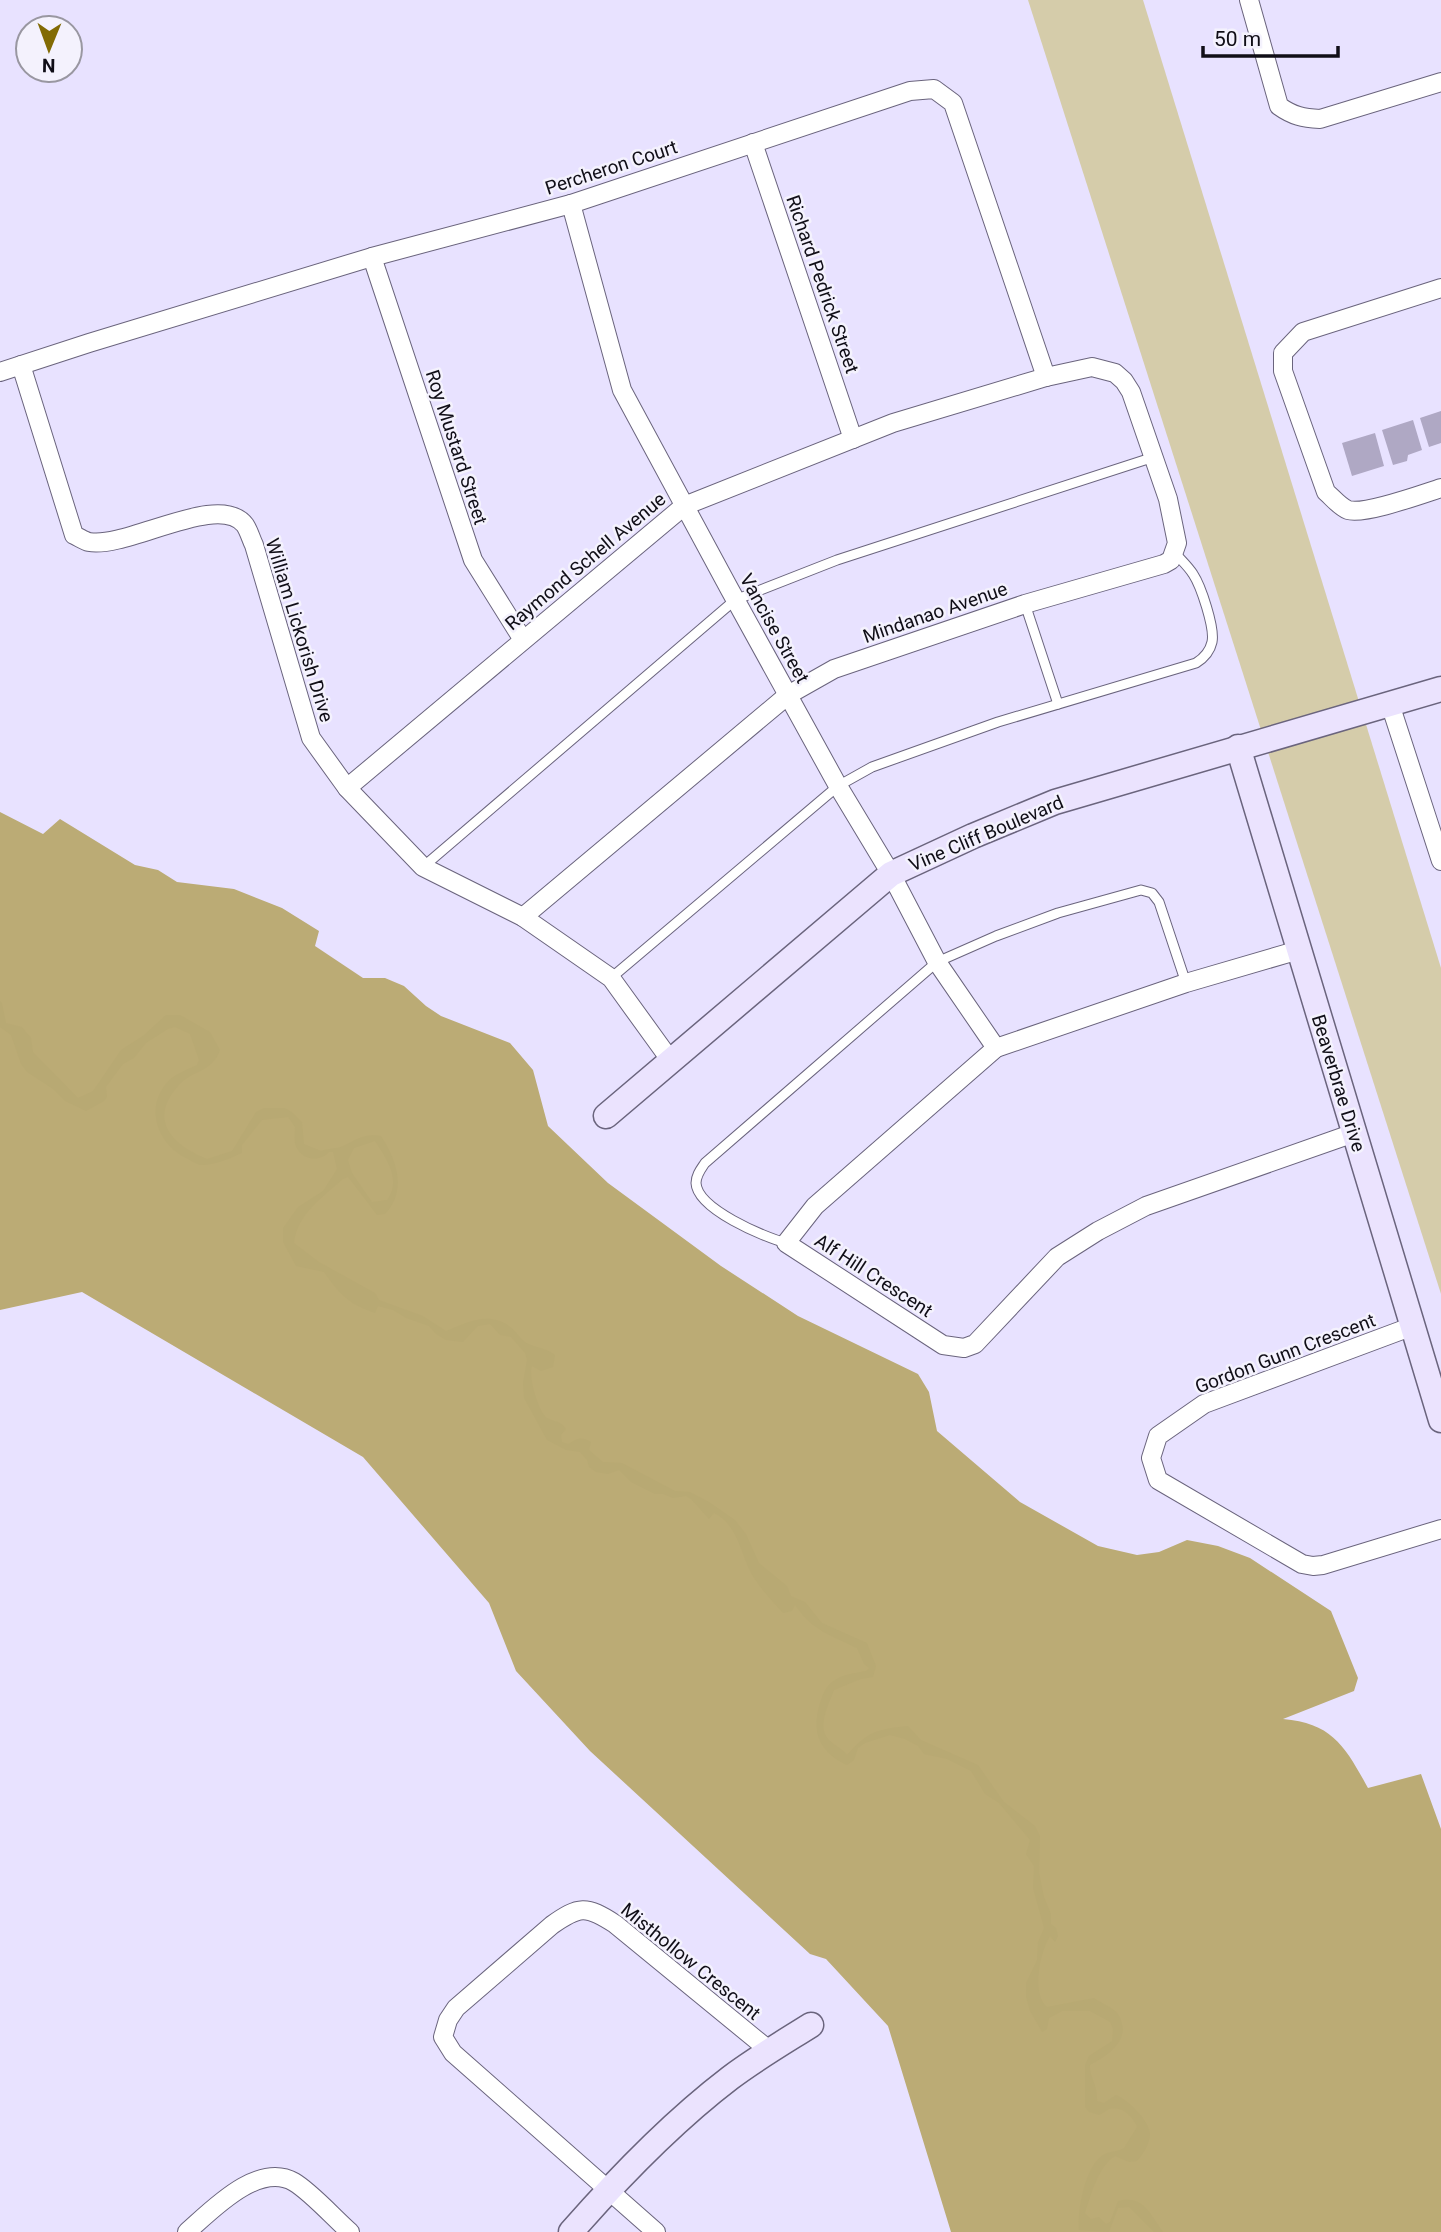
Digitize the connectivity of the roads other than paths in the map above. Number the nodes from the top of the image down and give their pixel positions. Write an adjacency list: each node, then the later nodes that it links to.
1 (1249, 0): 2 (street)
2 (1441, 82)
3 (753, 143): 4 (street, Percheron Court); 9 (street, Percheron Court); 10 (street, Richard Pedrick Street)
4 (570, 204): 5 (street, Percheron Court); 13 (street, Vancise Street)
5 (372, 257): 7 (street, Percheron Court); 17 (street, Roy Mustard Street)
6 (1441, 288): 12 (street)
7 (21, 365): 8 (street, Percheron Court); 24 (street, William Lickorish Drive)
8 (0, 372)
9 (1046, 377): 10 (street, Raymond Schell Avenue); 11 (street)
10 (853, 439): 13 (street, Raymond Schell Avenue)
11 (1154, 457): 14 (street); 15 (lane)
12 (1441, 488)
13 (684, 506): 15 (street, Vancise Street); 17 (street, Raymond Schell Avenue)
14 (1175, 553): 16 (street, Mindanao Avenue); 21 (lane)
15 (735, 600): 19 (street, Vancise Street); 26 (lane)
16 (1025, 604): 19 (street, Mindanao Avenue); 21 (lane)
17 (523, 640): 24 (street, Raymond Schell Avenue)
18 (1441, 689): 20 (street, Vine Cliff Boulevard)
19 (788, 695): 23 (street, Vancise Street); 28 (street, Mindanao Avenue)
20 (1390, 704): 22 (street, Vine Cliff Boulevard); 25 (street)
21 (1058, 705): 23 (lane)
22 (1238, 747): 27 (street, Vine Cliff Boulevard); 29 (street, Beaverbrae Drive)
23 (838, 786): 27 (street, Vancise Street); 31 (lane)
24 (347, 788): 26 (street, William Lickorish Drive)
25 (1441, 861)
26 (424, 867): 28 (street, William Lickorish Drive)
27 (891, 874): 30 (street, Vancise Street); 34 (street, Vine Cliff Boulevard)
28 (523, 918): 31 (street, William Lickorish Drive)
29 (1299, 950): 32 (street, Alf Hill Crescent); 36 (street, Beaverbrae Drive)
30 (937, 962): 32 (lane); 33 (street, Vancise Street); 37 (lane)
31 (611, 978): 34 (street, William Lickorish Drive)
32 (1186, 983): 33 (street, Alf Hill Crescent)
33 (996, 1048): 37 (street, Alf Hill Crescent)
34 (671, 1061): 35 (street, Vine Cliff Boulevard)
35 (606, 1116)
36 (1354, 1133): 37 (street, Alf Hill Crescent); 38 (street, Beaverbrae Drive)
37 (786, 1244)
38 (1413, 1325): 39 (street, Beaverbrae Drive); 40 (street, Gordon Gunn Crescent)
39 (1441, 1420)
40 (1441, 1529)
41 (811, 2025): 42 (street)
42 (770, 2051): 43 (street); 43 (street, Misthollow Crescent)
43 (608, 2191): 46 (street); 47 (street)
44 (187, 2232): 45 (street)
45 (351, 2232)
46 (571, 2232)
47 (656, 2232)

